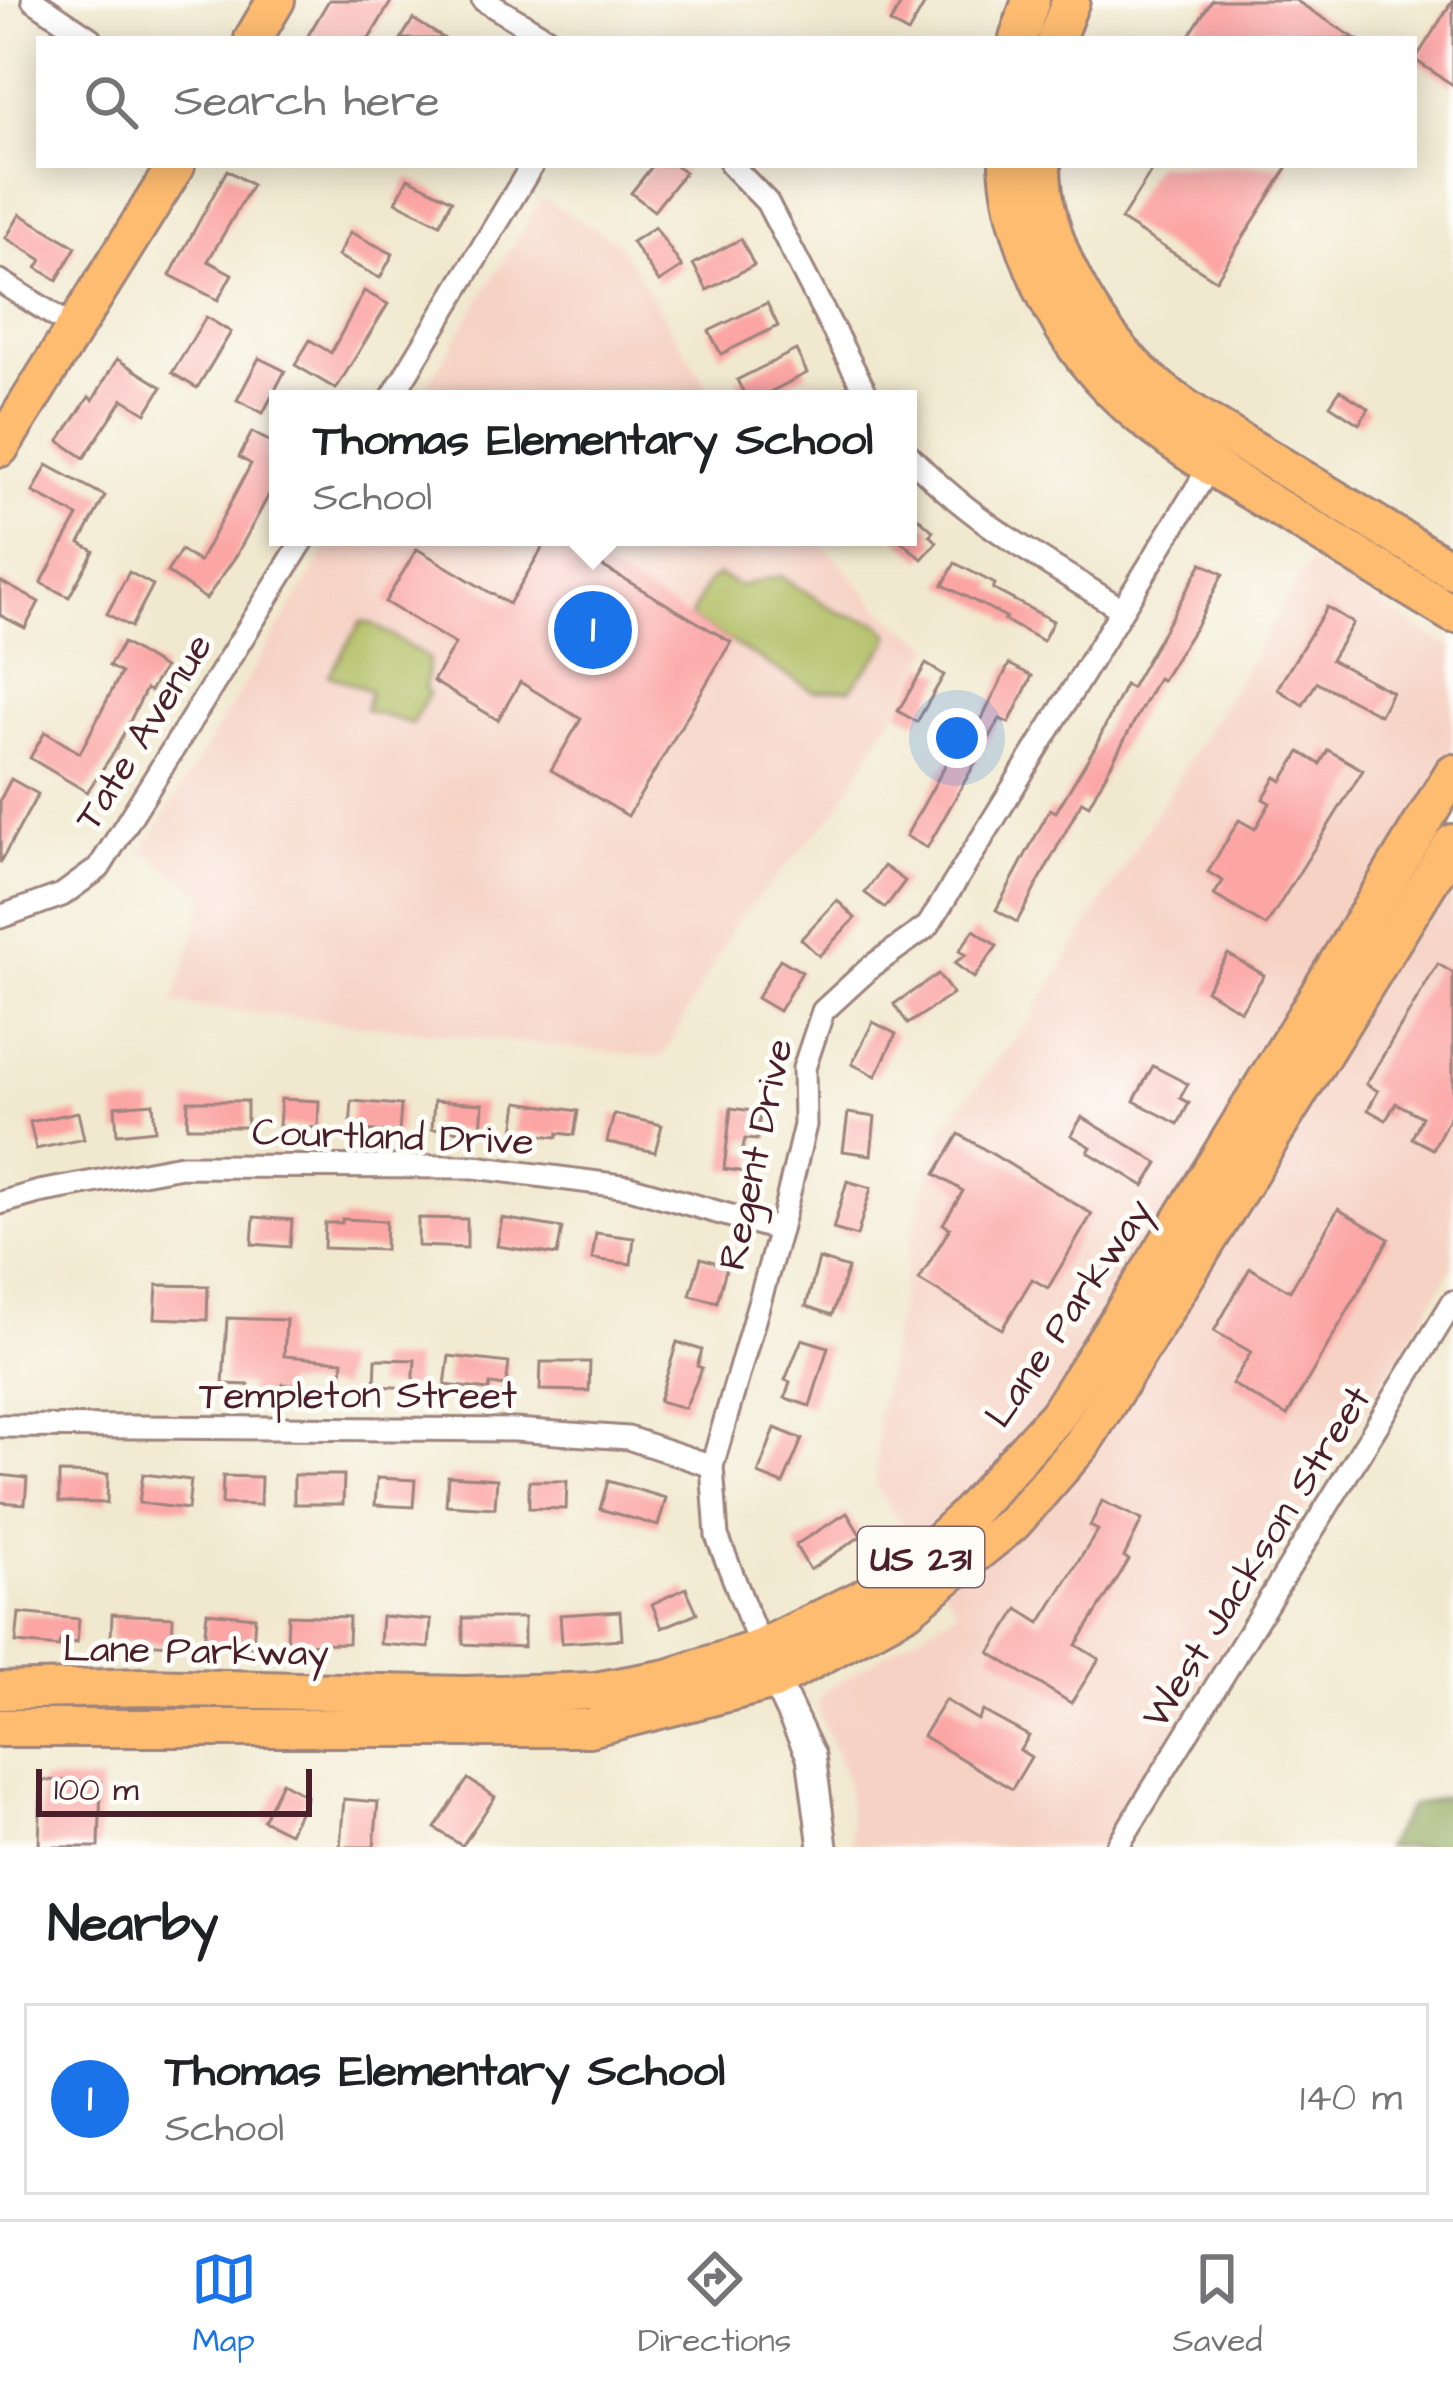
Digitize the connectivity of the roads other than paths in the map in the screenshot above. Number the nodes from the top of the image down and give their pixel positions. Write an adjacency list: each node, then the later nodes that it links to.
1 (32, 0): 6 (street)
2 (276, 0): 7 (main road)
3 (483, 0): 8 (street)
4 (1031, 0): 9 (main road)
5 (1071, 0): 10 (main road)
6 (86, 36)
7 (255, 36)
8 (543, 36)
9 (1019, 36)
10 (1057, 36)
11 (174, 168): 17 (main road)
12 (530, 168): 18 (street)
13 (734, 168): 19 (street)
14 (1009, 168): 21 (main road)
15 (1043, 168): 21 (main road)
16 (0, 280): 17 (street)
17 (74, 328): 20 (main road)
18 (396, 390)
19 (863, 390)
20 (0, 448)
21 (1220, 450): 24 (main road); 25 (street, Regent Drive); 26 (main road)
22 (917, 464): 25 (street)
23 (299, 546): 29 (street, Tate Avenue)
24 (1453, 571)
25 (1121, 608): 31 (street, Regent Drive)
26 (1453, 614)
27 (1453, 773): 35 (main road, Lane Parkway / US 231)
28 (1453, 843): 35 (main road, Lane Parkway / US 231)
29 (0, 917)
30 (0, 1203): 31 (street, Courtland Drive)
31 (780, 1230): 34 (street, Regent Drive)
32 (1453, 1302): 39 (street, West Jackson Street)
33 (0, 1426): 34 (street, Templeton Street)
34 (712, 1466): 35 (street, Regent Drive)
35 (768, 1664): 36 (main road, Lane Parkway / US 231); 37 (main road, Lane Parkway / US 231); 38 (street)
36 (0, 1691)
37 (0, 1729)
38 (823, 1847)
39 (1118, 1847)

